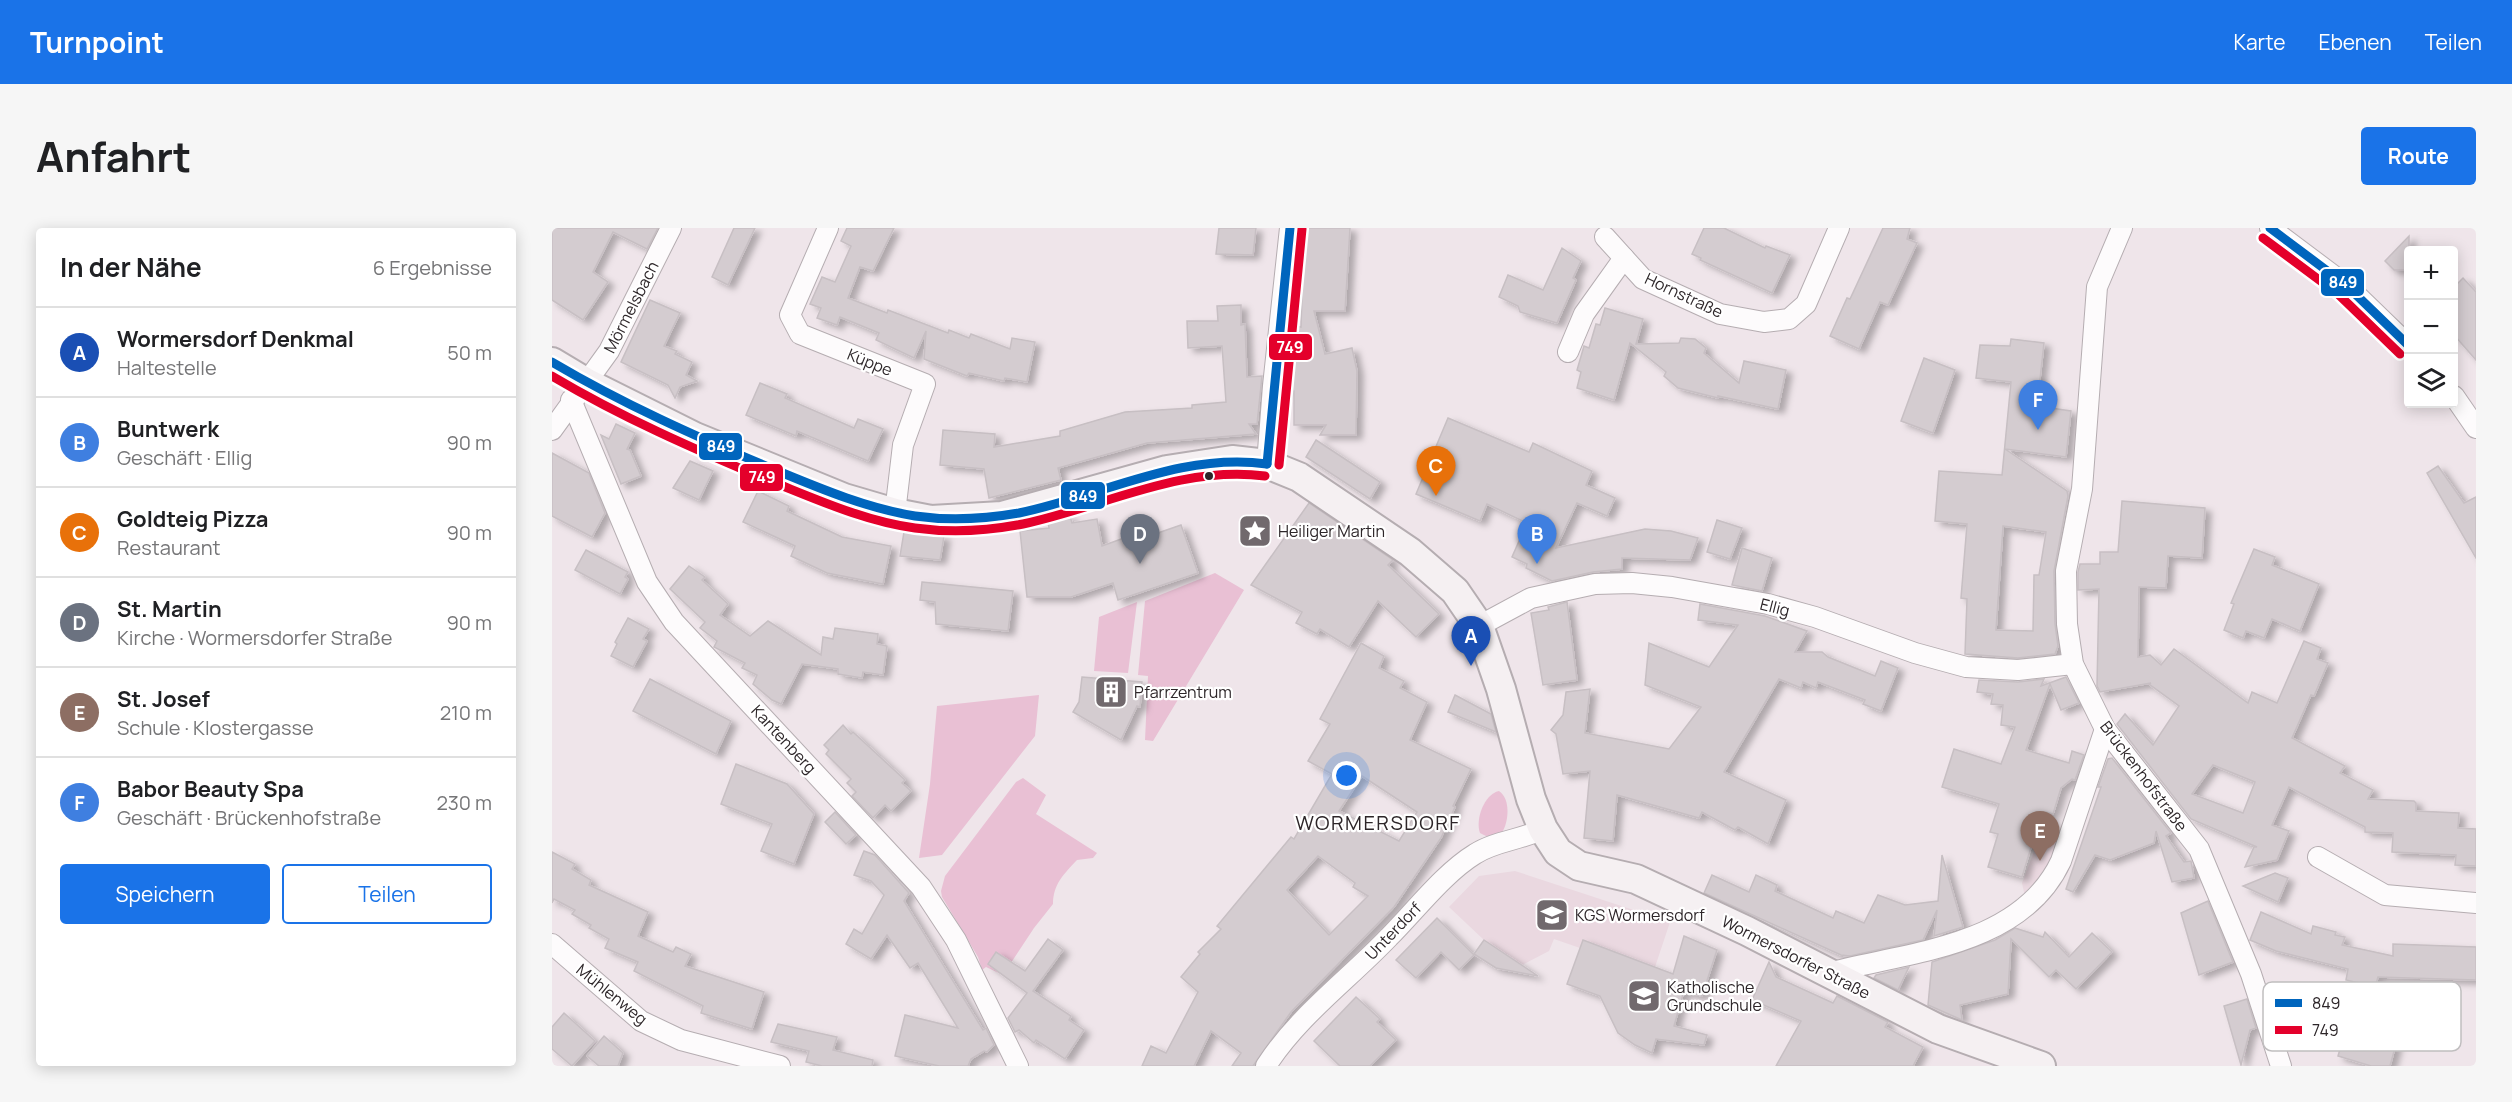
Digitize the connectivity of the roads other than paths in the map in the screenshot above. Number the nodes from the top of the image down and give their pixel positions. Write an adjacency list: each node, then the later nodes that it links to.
1 (671, 228): 12 (street, Mörmelsbach)
2 (828, 228): 17 (street, Küppe)
3 (1290, 228): 16 (street)
4 (1839, 228): 8 (street, Hornstraße)
5 (2122, 228): 19 (street, Brückenhofstraße)
6 (2270, 228): 9 (street)
7 (1605, 237): 8 (street, Hornstraße)
8 (1624, 258): 10 (street)
9 (2404, 340)
10 (1568, 352)
11 (552, 362): 12 (main road, Wormersdorfer Straße)
12 (579, 392): 15 (street); 17 (main road, Wormersdorfer Straße); 29 (street, Kantenberg)
13 (2458, 402): 14 (street)
14 (2476, 428)
15 (552, 430)
16 (1267, 464): 17 (main road, Wormersdorfer Straße); 18 (main road, Wormersdorfer Straße)
17 (895, 513)
18 (1479, 626): 19 (street, Ellig); 21 (main road, Wormersdorfer Straße)
19 (2073, 664): 20 (street, Brückenhofstraße)
20 (2105, 729): 25 (street); 26 (street, Brückenhofstraße)
21 (1543, 829): 25 (main road, Wormersdorfer Straße); 30 (street, Unterdorf)
22 (2318, 857): 23 (street)
23 (2476, 903)
24 (552, 944): 28 (street, Mühlenweg)
25 (1828, 973): 31 (main road, Wormersdorfer Straße)
26 (2263, 1011)
27 (2276, 1051): 32 (street, Brückenhofstraße)
28 (780, 1066)
29 (1018, 1066)
30 (1266, 1066)
31 (2041, 1066)
32 (2281, 1066)

